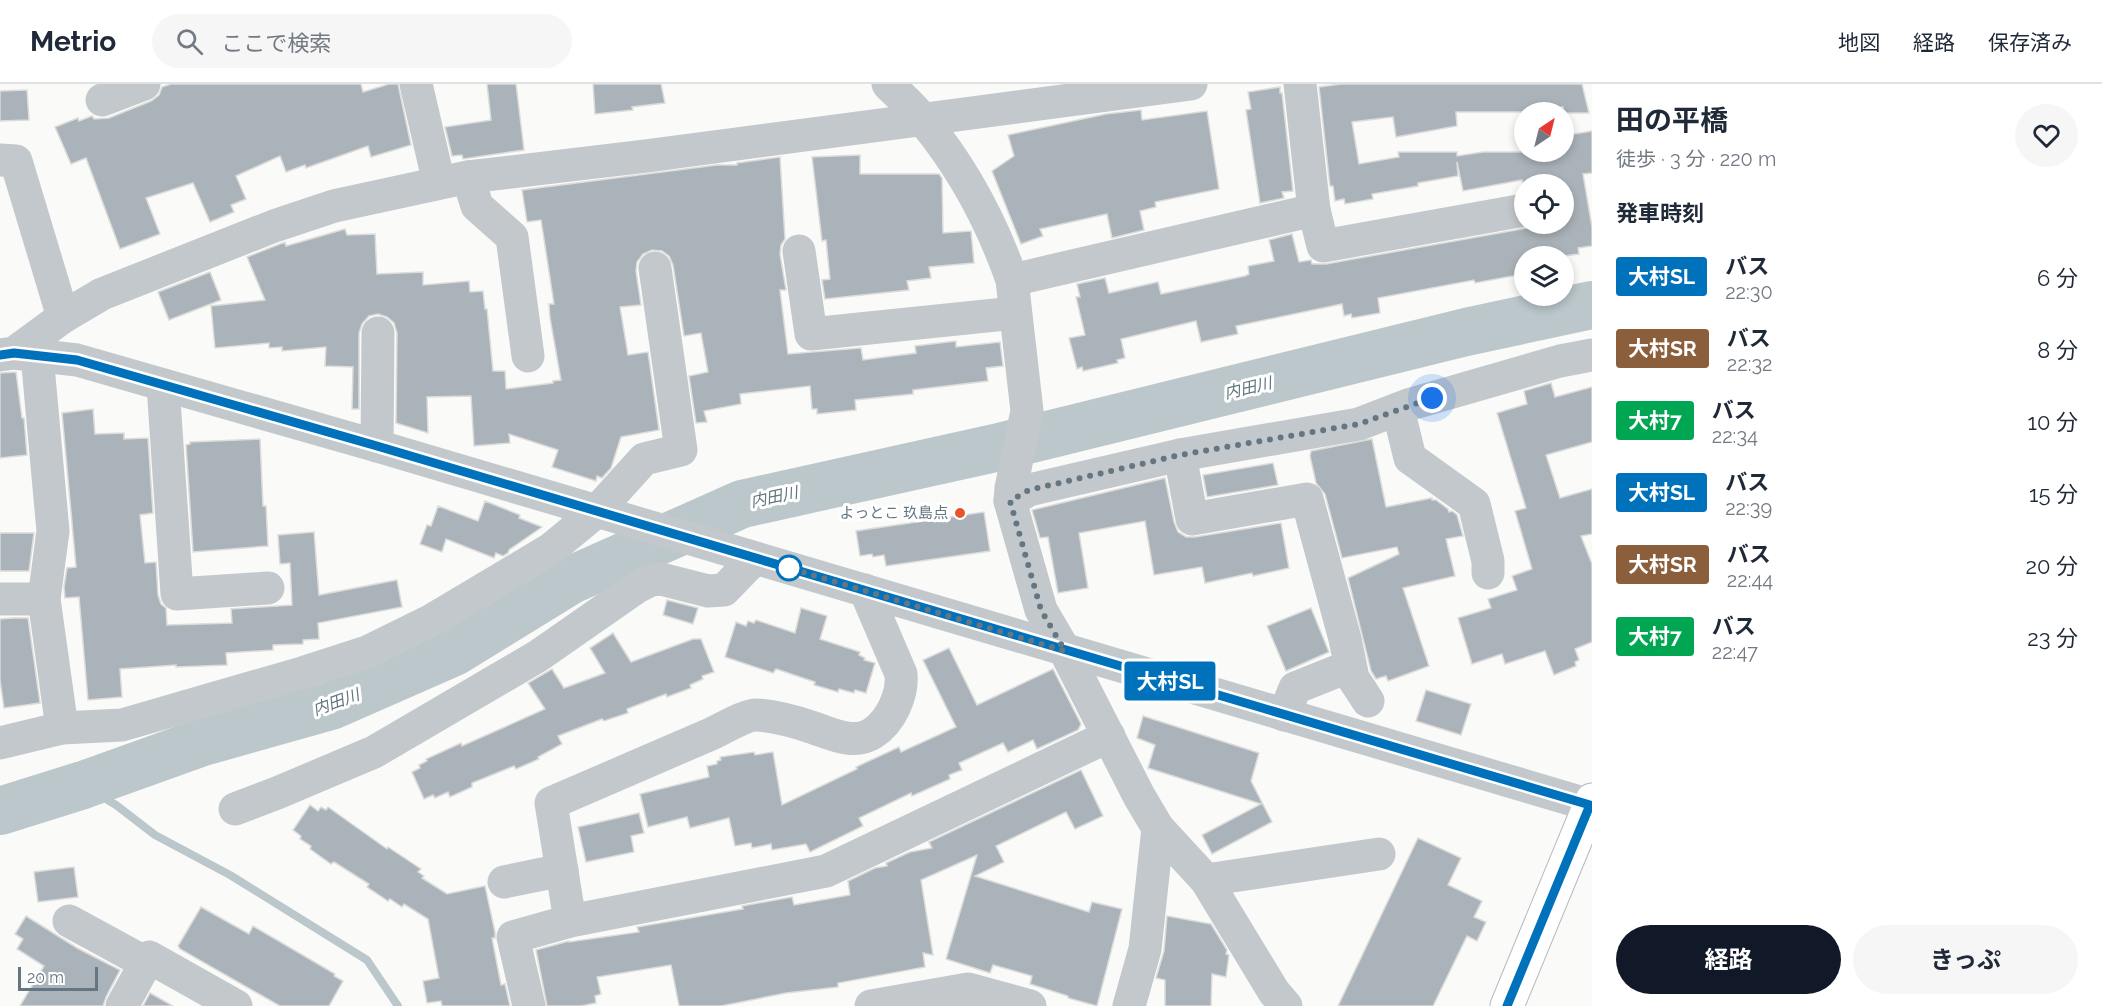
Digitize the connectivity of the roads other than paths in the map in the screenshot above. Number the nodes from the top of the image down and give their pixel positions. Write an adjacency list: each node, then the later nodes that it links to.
1 (416, 84): 8 (street)
2 (888, 84): 6 (street)
3 (1191, 84): 5 (street)
4 (1300, 84): 9 (street)
5 (1120, 89): 6 (street)
6 (923, 119): 8 (street); 13 (street)
7 (0, 160): 15 (street)
8 (454, 180): 15 (street); 19 (street)
9 (1314, 210): 10 (street); 13 (street)
10 (1514, 212)
11 (799, 251): 14 (street)
12 (655, 268): 25 (street)
13 (1012, 280): 14 (street)
14 (1016, 313): 24 (street)
15 (63, 316): 17 (street)
16 (378, 333): 22 (street)
17 (17, 354): 20 (street); 31 (street)
18 (1592, 355): 21 (street)
19 (528, 356)
20 (164, 385): 22 (street); 28 (street)
21 (1398, 409): 23 (street); 27 (street)
22 (377, 446): 25 (street)
23 (1180, 455): 24 (street); 33 (street)
24 (1011, 495): 32 (street)
25 (597, 511): 26 (street); 36 (street)
26 (741, 555): 29 (street); 40 (street)
27 (1488, 573)
28 (268, 588)
29 (865, 590): 32 (street); 43 (street)
30 (0, 599): 31 (street)
31 (44, 599): 36 (street)
32 (1065, 651): 35 (street); 37 (street)
33 (1350, 666): 34 (street); 35 (street)
34 (1368, 701)
35 (1284, 715): 39 (street)
36 (62, 728): 38 (street)
37 (1109, 736): 41 (street); 47 (street)
38 (0, 743)
39 (1591, 802): 56 (main road)
40 (235, 809)
41 (1158, 828): 44 (street); 54 (street)
42 (1379, 854): 44 (street)
43 (562, 870): 45 (street); 47 (street)
44 (1206, 880): 55 (street)
45 (504, 882)
46 (69, 921): 48 (street)
47 (570, 921): 51 (street)
48 (146, 963): 49 (street); 50 (street)
49 (122, 1006)
50 (236, 1006)
51 (528, 1006)
52 (871, 1006): 53 (street)
53 (1030, 1006)
54 (1129, 1006)
55 (1286, 1006)
56 (1507, 1006)

